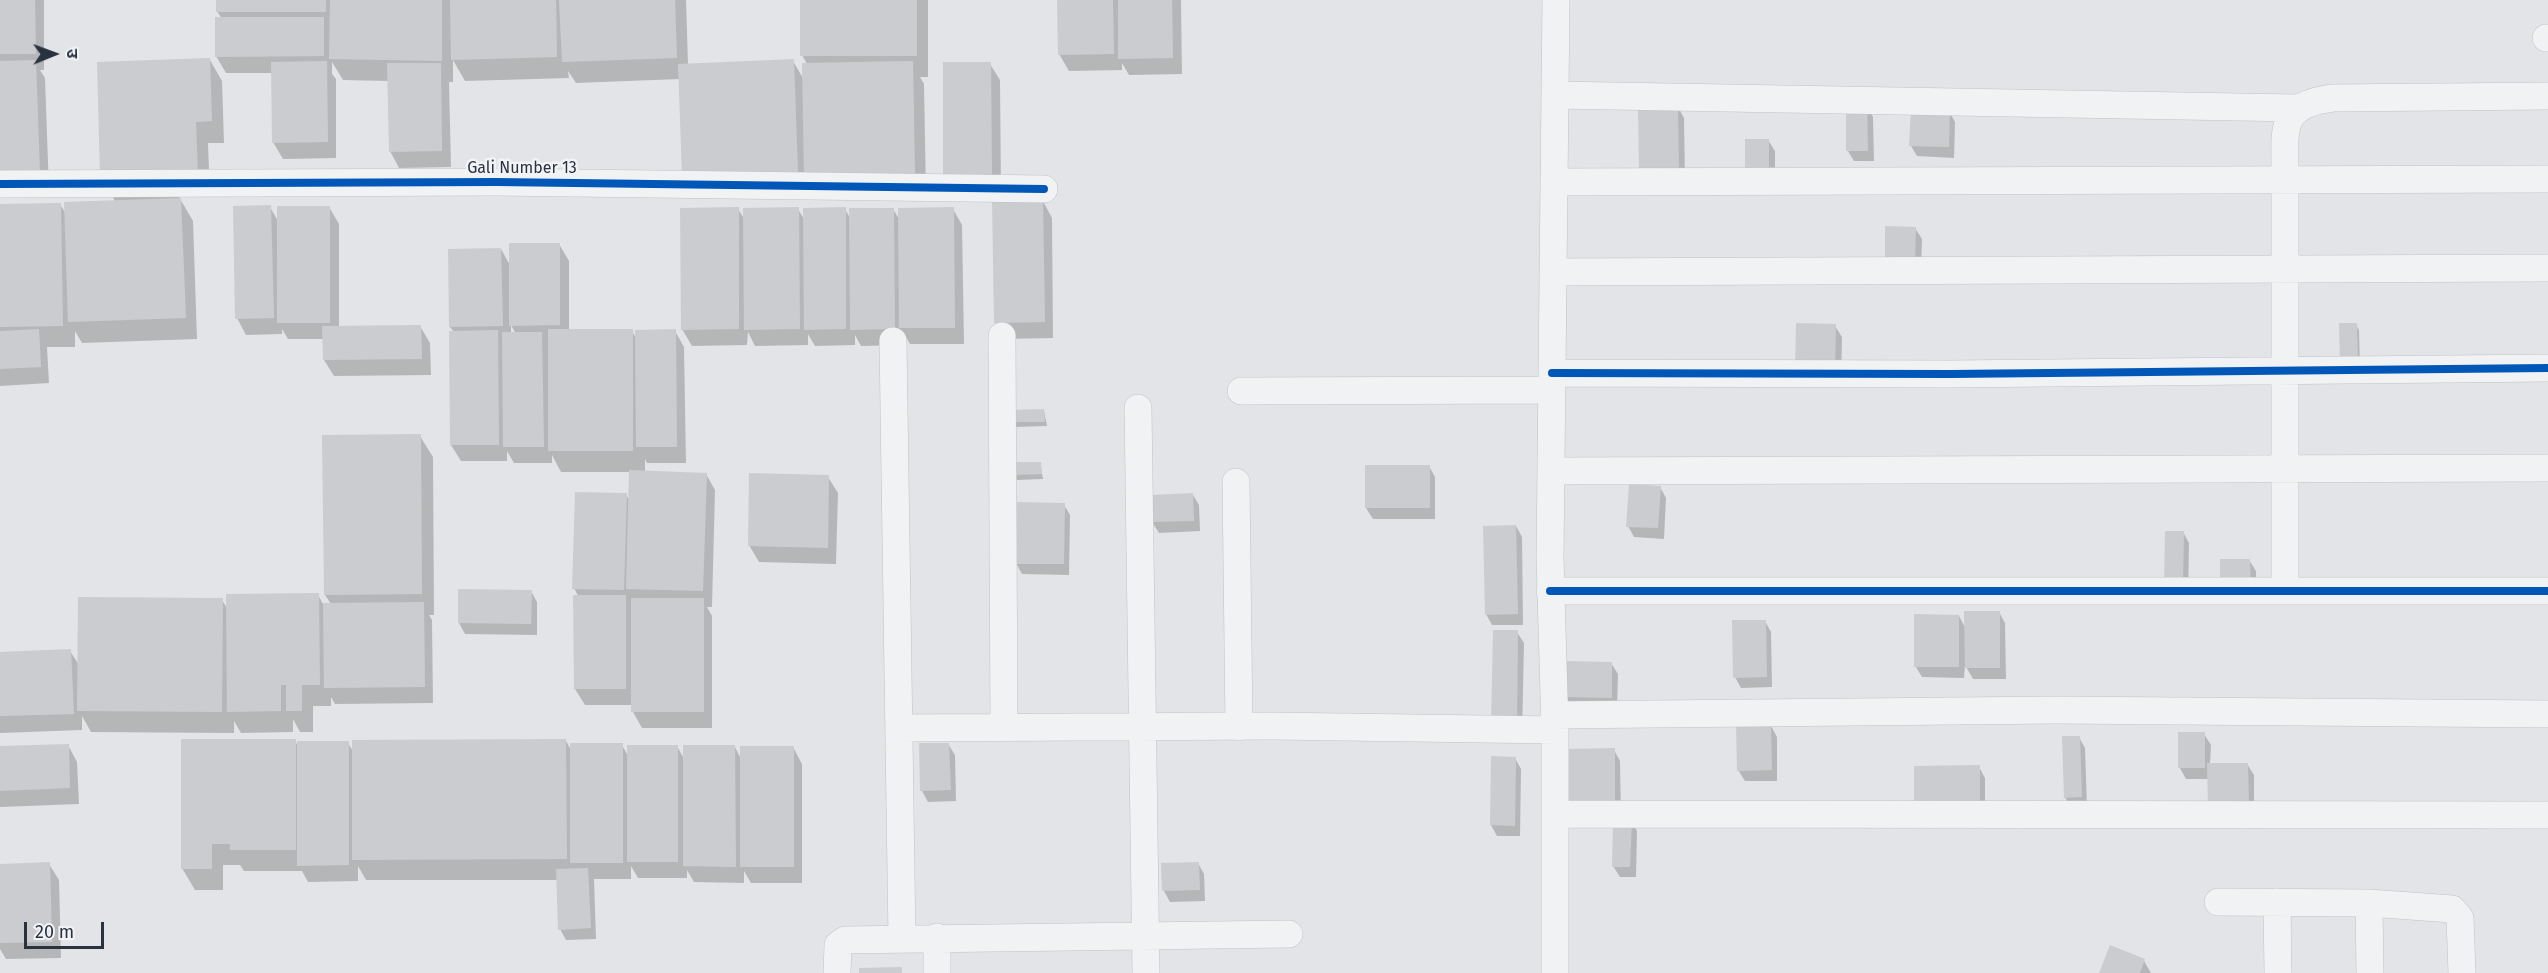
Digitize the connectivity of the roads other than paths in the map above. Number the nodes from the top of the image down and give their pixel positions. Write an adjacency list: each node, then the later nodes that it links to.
1 (1556, 0): 2 (street)
2 (1556, 94): 4 (street); 7 (street)
3 (2548, 96): 4 (street)
4 (2296, 108): 5 (street)
5 (2285, 180): 6 (street); 7 (street); 11 (street)
6 (2548, 180)
7 (1554, 182): 12 (street)
8 (0, 184): 9 (street, Gali Number 13)
9 (1044, 189)
10 (2548, 268): 11 (street)
11 (2285, 269): 12 (street); 16 (street)
12 (1553, 272): 17 (street)
13 (1002, 336): 30 (street)
14 (893, 341): 32 (street)
15 (2548, 368): 16 (street)
16 (2285, 370): 17 (street); 20 (street)
17 (1552, 382): 18 (street); 22 (street)
18 (1242, 392)
19 (1138, 408): 31 (street)
20 (2285, 468): 21 (street); 22 (street); 25 (street)
21 (2548, 468)
22 (1551, 471): 24 (street)
23 (1236, 482): 29 (street)
24 (1550, 591): 25 (street); 28 (street)
25 (2285, 591): 26 (street)
26 (2548, 591)
27 (2548, 714): 28 (street)
28 (1554, 722): 29 (street); 33 (street)
29 (1239, 726): 31 (street)
30 (1004, 727): 31 (street); 32 (street)
31 (1142, 727): 39 (street)
32 (899, 728): 41 (street)
33 (1555, 814): 34 (street); 45 (street)
34 (2548, 815)
35 (2218, 902): 36 (street)
36 (2277, 902): 37 (street); 46 (street)
37 (2369, 903): 47 (street); 48 (street)
38 (1289, 934): 39 (street)
39 (1145, 936): 40 (street); 44 (street)
40 (937, 937): 41 (street); 43 (street)
41 (902, 938): 42 (street)
42 (837, 973)
43 (937, 973)
44 (1146, 973)
45 (1555, 973)
46 (2278, 973)
47 (2370, 973)
48 (2462, 973)

